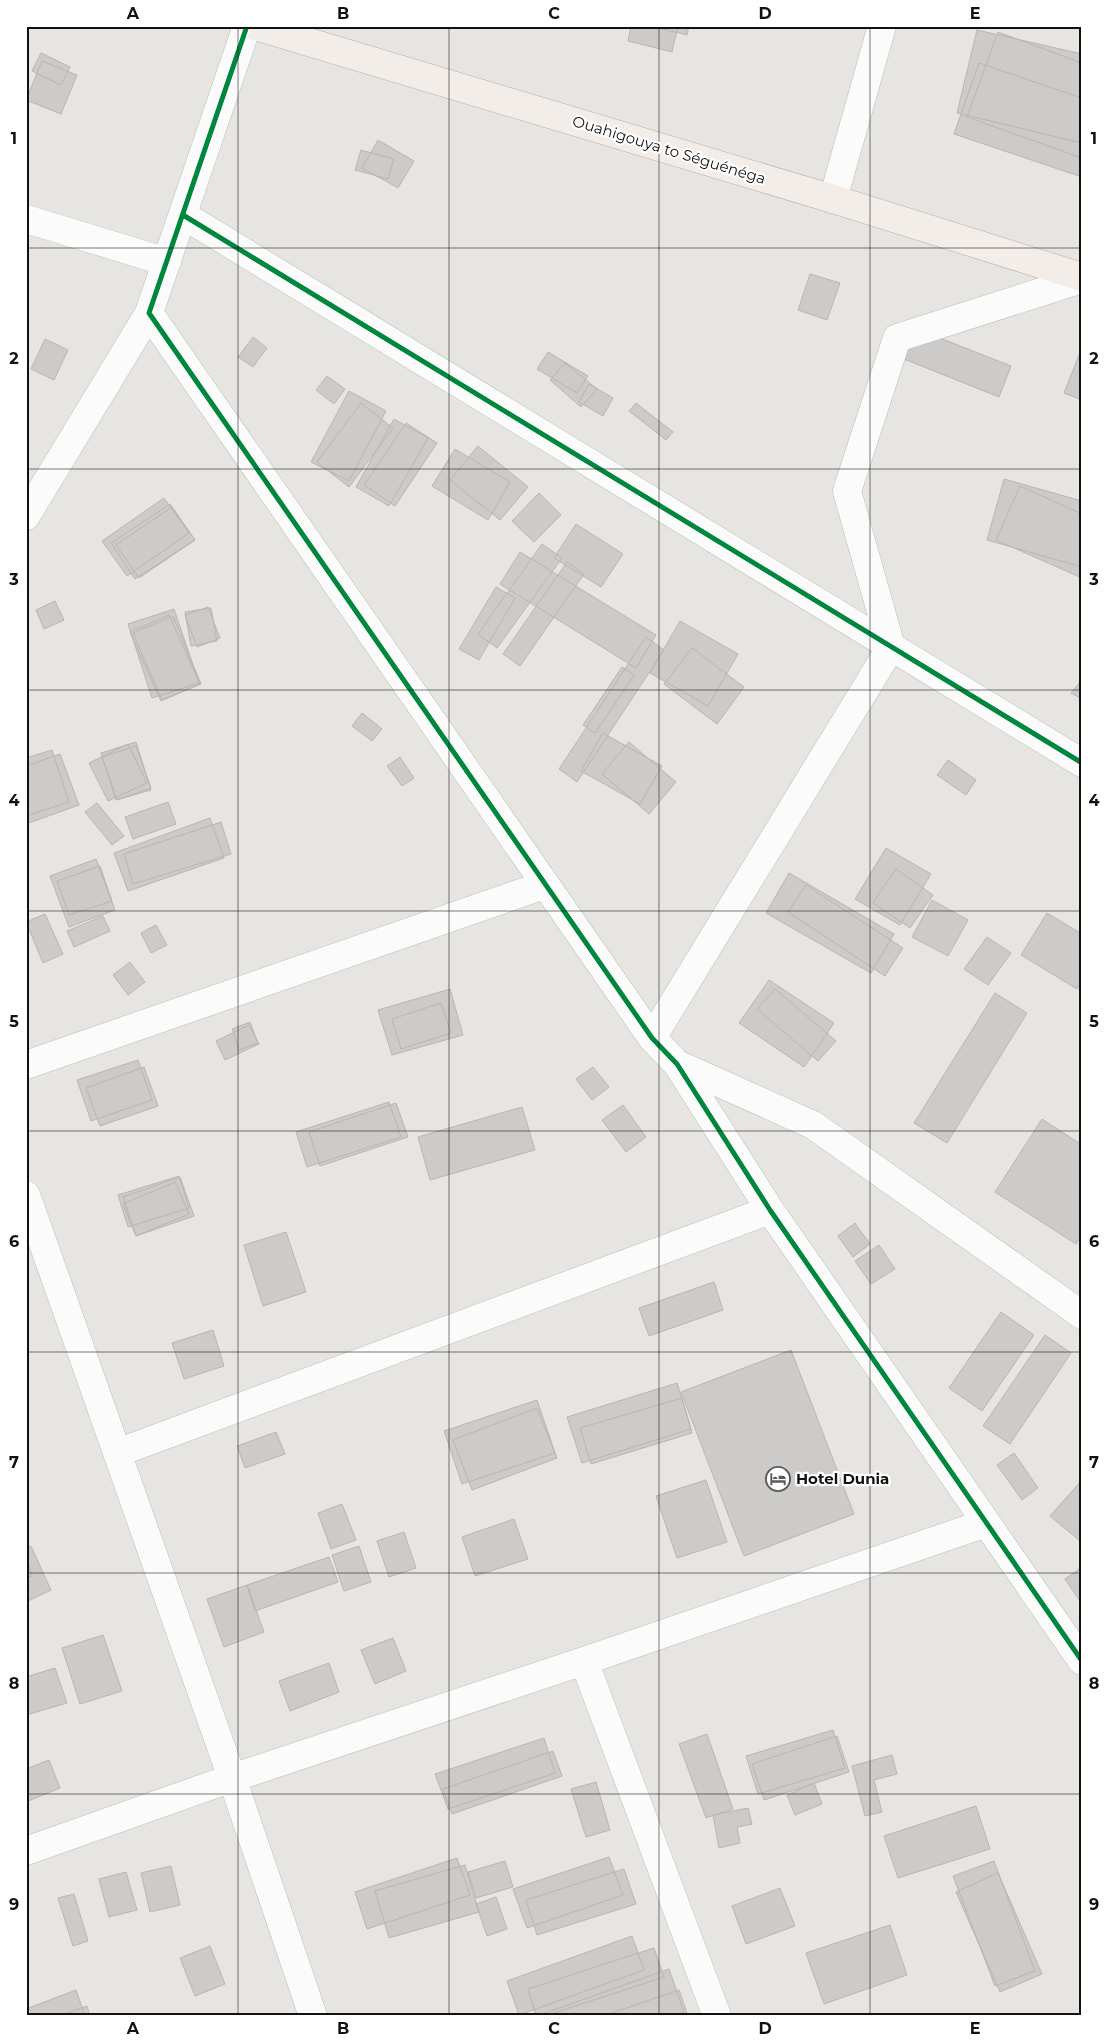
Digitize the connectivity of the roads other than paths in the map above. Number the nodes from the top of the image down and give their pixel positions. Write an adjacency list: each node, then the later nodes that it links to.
1 (247, 26): 5 (street)
2 (255, 26): 4 (main road, Ouahigouya to Séguénéga)
3 (882, 26): 4 (street)
4 (833, 199): 8 (main road, Ouahigouya to Séguénéga)
5 (182, 215): 7 (street); 11 (street)
6 (26, 219): 7 (street)
7 (167, 262): 9 (street)
8 (1082, 278): 11 (street)
9 (149, 314): 10 (street); 13 (street)
10 (26, 516)
11 (891, 647): 12 (street); 14 (street)
12 (1082, 763)
13 (544, 885): 14 (street); 16 (street)
14 (652, 1038): 15 (street)
15 (677, 1064): 18 (street); 19 (street)
16 (26, 1066)
17 (26, 1195): 20 (street)
18 (770, 1210): 20 (street); 21 (street)
19 (1082, 1316)
20 (117, 1452): 24 (street)
21 (986, 1523): 22 (street); 23 (street)
22 (584, 1661): 24 (street); 27 (street)
23 (1082, 1661)
24 (232, 1778): 25 (street); 26 (street)
25 (26, 1851)
26 (313, 2016)
27 (717, 2016)

